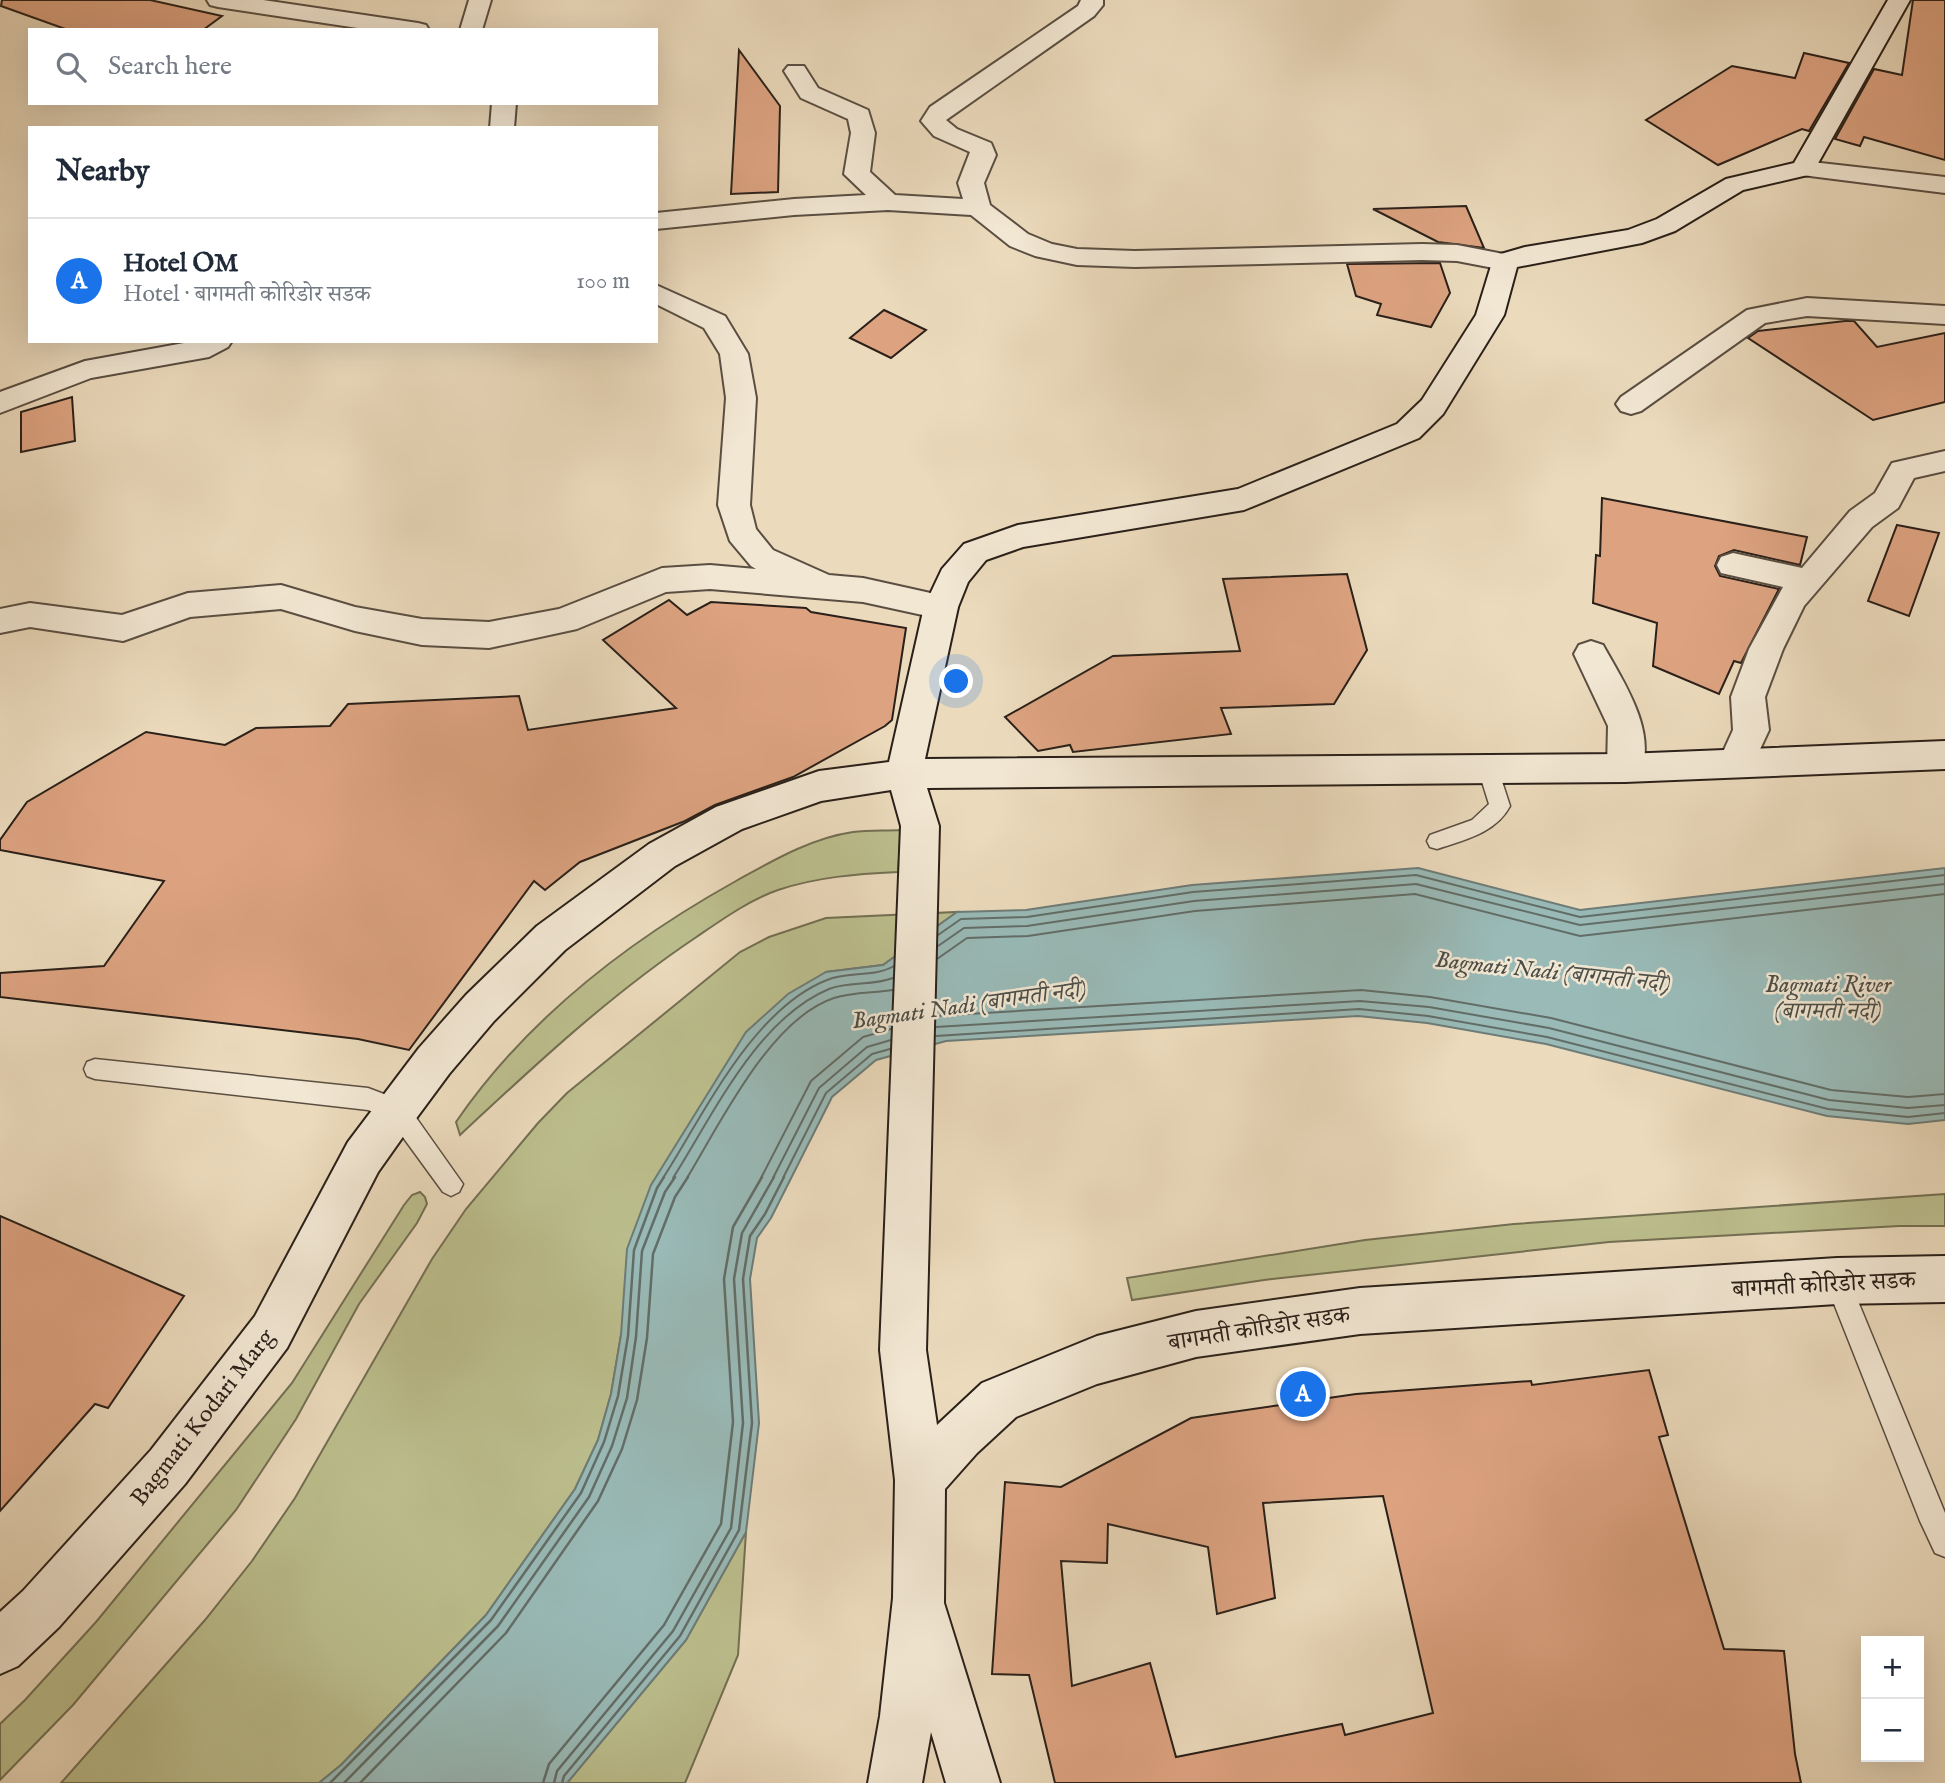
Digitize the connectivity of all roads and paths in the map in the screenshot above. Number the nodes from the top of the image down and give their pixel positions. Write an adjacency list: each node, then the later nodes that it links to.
1 (224, 0): 5 (street)
2 (480, 0): 6 (street)
3 (1092, 0): 13 (street)
4 (1899, 0): 10 (street)
5 (405, 28)
6 (472, 28)
7 (796, 71): 12 (street)
8 (504, 105): 9 (street)
9 (502, 126)
10 (1803, 169): 11 (street); 15 (street)
11 (1945, 185)
12 (888, 202): 13 (street); 14 (street)
13 (978, 208): 15 (street)
14 (658, 221)
15 (1504, 262): 25 (street)
16 (658, 294): 24 (street)
17 (1945, 315): 20 (street)
18 (214, 343): 19 (street)
19 (0, 403)
20 (1631, 404)
21 (1945, 461): 23 (street)
22 (1733, 565): 23 (street)
23 (1809, 581): 29 (street)
24 (824, 586): 25 (street); 26 (street)
25 (941, 607): 32 (street)
26 (0, 621)
27 (1591, 654): 30 (street)
28 (1945, 755): 29 (street, Bagmati Kodari Marg)
29 (1736, 763): 30 (street, Bagmati Kodari Marg)
30 (1625, 768): 31 (street, Bagmati Kodari Marg)
31 (1488, 769): 32 (street, Bagmati Kodari Marg); 33 (lane)
32 (904, 774): 35 (street, Bagmati Kodari Marg); 39 (street)
33 (1437, 841)
34 (95, 1069): 35 (lane)
35 (397, 1110): 36 (lane); 42 (street, Bagmati Kodari Marg)
36 (451, 1184)
37 (1945, 1279): 38 (street, बागमती कोरिडोर सडक)
38 (1837, 1281): 39 (street, बागमती कोरिडोर सडक); 40 (lane)
39 (920, 1480): 41 (street)
40 (1945, 1543)
41 (919, 1598): 43 (street); 44 (street)
42 (0, 1648)
43 (895, 1783)
44 (973, 1783)

